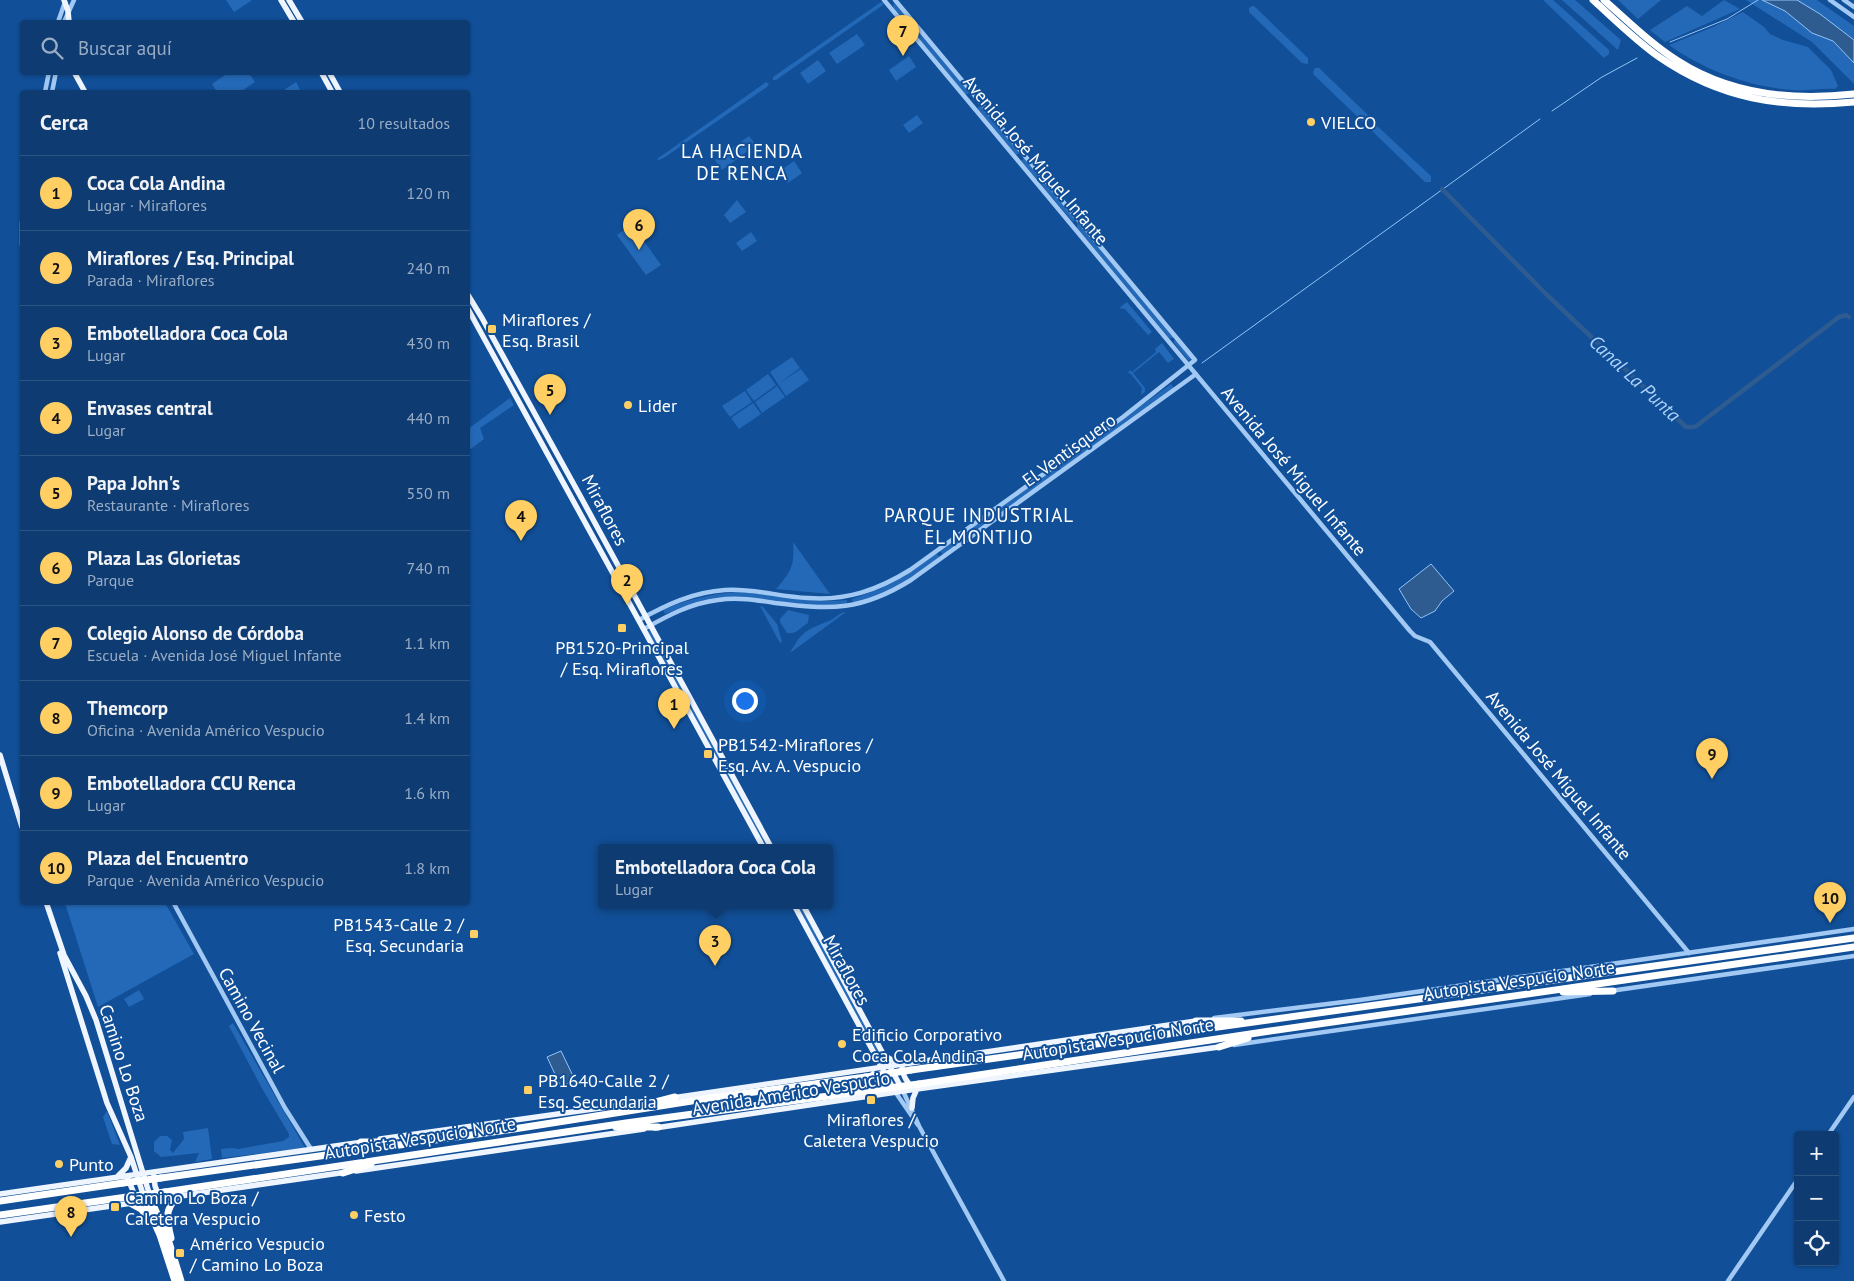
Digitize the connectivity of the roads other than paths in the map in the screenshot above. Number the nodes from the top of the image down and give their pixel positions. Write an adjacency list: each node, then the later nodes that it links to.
1 (74, 0): 12 (street)
2 (281, 0): 17 (main road)
3 (289, 0): 18 (main road)
4 (884, 0): 32 (street, Avenida José Miguel Infante)
5 (895, 0): 31 (street, Avenida José Miguel Infante)
6 (1592, 0): 30 (highway)
7 (1604, 0): 29 (highway)
8 (1830, 0): 13 (street)
9 (1844, 0): 11 (street)
10 (65, 1): 12 (main road); 14 (street)
11 (1854, 6)
12 (68, 12): 15 (street); 16 (main road)
13 (1854, 17)
14 (59, 20)
15 (65, 20)
16 (69, 20)
17 (293, 20)
18 (301, 20)
19 (48, 75): 24 (street)
20 (55, 75): 25 (street)
21 (76, 75): 26 (main road)
22 (323, 75): 27 (main road)
23 (332, 75): 28 (main road)
24 (45, 90)
25 (52, 90)
26 (84, 90)
27 (331, 90)
28 (339, 90)
29 (1852, 94)
30 (1854, 102)
31 (1024, 155): 32 (street); 37 (street, Avenida José Miguel Infante)
32 (1018, 160): 38 (street, Avenida José Miguel Infante)
33 (470, 298): 35 (main road, Miraflores)
34 (470, 313): 36 (main road, Miraflores)
35 (482, 318): 36 (main road); 46 (main road, Miraflores)
36 (475, 322): 47 (main road, Miraflores)
37 (1176, 336): 38 (street); 39 (street, Avenida José Miguel Infante)
38 (1169, 342): 40 (street, Avenida José Miguel Infante)
39 (1195, 360): 40 (street, El Ventisquero)
40 (1189, 366): 41 (street, Avenida José Miguel Infante); 42 (street, El Ventisquero)
41 (1196, 374): 43 (street, El Ventisquero); 69 (street, Avenida José Miguel Infante)
42 (1173, 379): 43 (street); 44 (street, El Ventisquero)
43 (1179, 387): 45 (street, El Ventisquero)
44 (1057, 465): 45 (street); 48 (street, El Ventisquero)
45 (1062, 472): 49 (street, El Ventisquero)
46 (583, 500): 47 (main road); 51 (main road, Miraflores)
47 (575, 505): 51 (main road, Miraflores)
48 (937, 551): 49 (street); 50 (street, El Ventisquero)
49 (942, 558): 52 (street, El Ventisquero)
50 (658, 609): 51 (street, El Ventisquero); 52 (street)
51 (642, 619): 53 (main road, Miraflores); 54 (main road, Miraflores)
52 (663, 619): 53 (street, El Ventisquero)
53 (650, 626): 54 (street, El Ventisquero); 55 (main road, Miraflores)
54 (644, 629): 56 (main road, Miraflores)
55 (691, 700): 56 (main road); 60 (main road, Miraflores)
56 (685, 705): 59 (main road, Miraflores)
57 (0, 755): 58 (main road)
58 (20, 820)
59 (761, 844)
60 (769, 844)
61 (47, 905): 67 (main road, Camino Lo Boza)
62 (175, 905): 99 (street, Camino Vecinal)
63 (796, 909): 77 (main road, Miraflores)
64 (805, 909): 78 (main road, Miraflores)
65 (1854, 929): 69 (street, Avenida Américo Vespucio)
66 (1854, 938): 74 (highway, Autopista Vespucio Norte)
67 (57, 939): 80 (main road, Camino Lo Boza); 82 (main road, Camino Lo Boza)
68 (1854, 946): 71 (highway, Autopista Vespucio Norte)
69 (1688, 953): 73 (street, Avenida Américo Vespucio)
70 (1854, 956): 72 (street, Avenida Américo Vespucio)
71 (1550, 991): 72 (highway); 75 (highway, Autopista Vespucio Norte)
72 (1613, 991): 76 (street, Avenida Américo Vespucio)
73 (1196, 1021): 74 (highway); 79 (main road, Avenida Américo Vespucio)
74 (1268, 1021): 84 (highway, Autopista Vespucio Norte, bridge)
75 (1270, 1031): 76 (highway); 85 (highway, Autopista Vespucio Norte)
76 (1220, 1047): 85 (main road, Avenida Américo Vespucio)
77 (874, 1053): 83 (main road, Miraflores); 84 (main road)
78 (882, 1054): 79 (main road); 81 (main road, Miraflores)
79 (902, 1064): 81 (main road, Avenida Américo Vespucio); 85 (main road)
80 (110, 1065): 82 (main road); 103 (main road, Camino Lo Boza)
81 (889, 1066): 83 (main road, Avenida Américo Vespucio); 86 (main road, Miraflores)
82 (96, 1068): 101 (main road, Camino Lo Boza)
83 (882, 1068): 84 (main road, Avenida Américo Vespucio); 87 (main road, Miraflores)
84 (866, 1073): 88 (main road); 89 (main road, Avenida Américo Vespucio); 92 (highway, Autopista Vespucio Norte)
85 (918, 1086): 86 (main road, Avenida Américo Vespucio); 91 (main road); 93 (highway, Autopista Vespucio Norte, bridge)
86 (903, 1091): 87 (main road, Avenida Américo Vespucio); 91 (street, Miraflores)
87 (896, 1093): 88 (main road, Avenida Américo Vespucio); 94 (street, Miraflores)
88 (882, 1095): 95 (main road, Avenida Américo Vespucio)
89 (676, 1097): 92 (highway); 97 (main road, Avenida Américo Vespucio)
90 (1854, 1097): 96 (street)
91 (912, 1108): 94 (street, Miraflores)
92 (598, 1117): 98 (highway, Autopista Vespucio Norte)
93 (601, 1126): 95 (highway); 100 (highway, Autopista Vespucio Norte)
94 (919, 1126): 121 (street, Miraflores)
95 (658, 1127): 104 (main road, Avenida Américo Vespucio)
96 (1831, 1131)
97 (361, 1142): 98 (highway); 99 (main road, Avenida Américo Vespucio)
98 (420, 1142): 107 (highway, Autopista Vespucio Norte, bridge)
99 (311, 1149): 102 (main road, Avenida Américo Vespucio)
100 (396, 1157): 104 (highway); 110 (highway, Autopista Vespucio Norte)
101 (131, 1158): 105 (main road, Camino Lo Boza); 106 (main road)
102 (155, 1172): 103 (main road, Avenida Américo Vespucio); 110 (main road)
103 (144, 1173): 105 (main road, Avenida Américo Vespucio); 114 (main road, Camino Lo Boza)
104 (343, 1173): 111 (main road, Avenida Américo Vespucio)
105 (137, 1174): 107 (main road, Avenida Américo Vespucio); 114 (main road, Camino Lo Boza)
106 (117, 1177): 107 (main road, Avenida Américo Vespucio); 109 (main road, Avenida Américo Vespucio)
107 (124, 1180): 112 (main road); 113 (highway, Autopista Vespucio Norte)
108 (1794, 1185): 122 (street)
109 (0, 1194)
110 (163, 1195): 111 (main road, Avenida Américo Vespucio); 112 (highway, Autopista Vespucio Norte, bridge); 114 (main road, Avenida Américo Vespucio)
111 (177, 1197): 118 (highway)
112 (129, 1200): 114 (main road, Avenida Américo Vespucio); 115 (highway, Autopista Vespucio Norte); 116 (main road, Avenida Américo Vespucio); 117 (highway)
113 (0, 1201)
114 (148, 1201): 117 (highway); 118 (highway)
115 (0, 1215)
116 (0, 1222)
117 (158, 1230): 119 (highway)
118 (171, 1250): 120 (highway)
119 (175, 1281)
120 (181, 1281)
121 (1004, 1281)
122 (1728, 1281)

